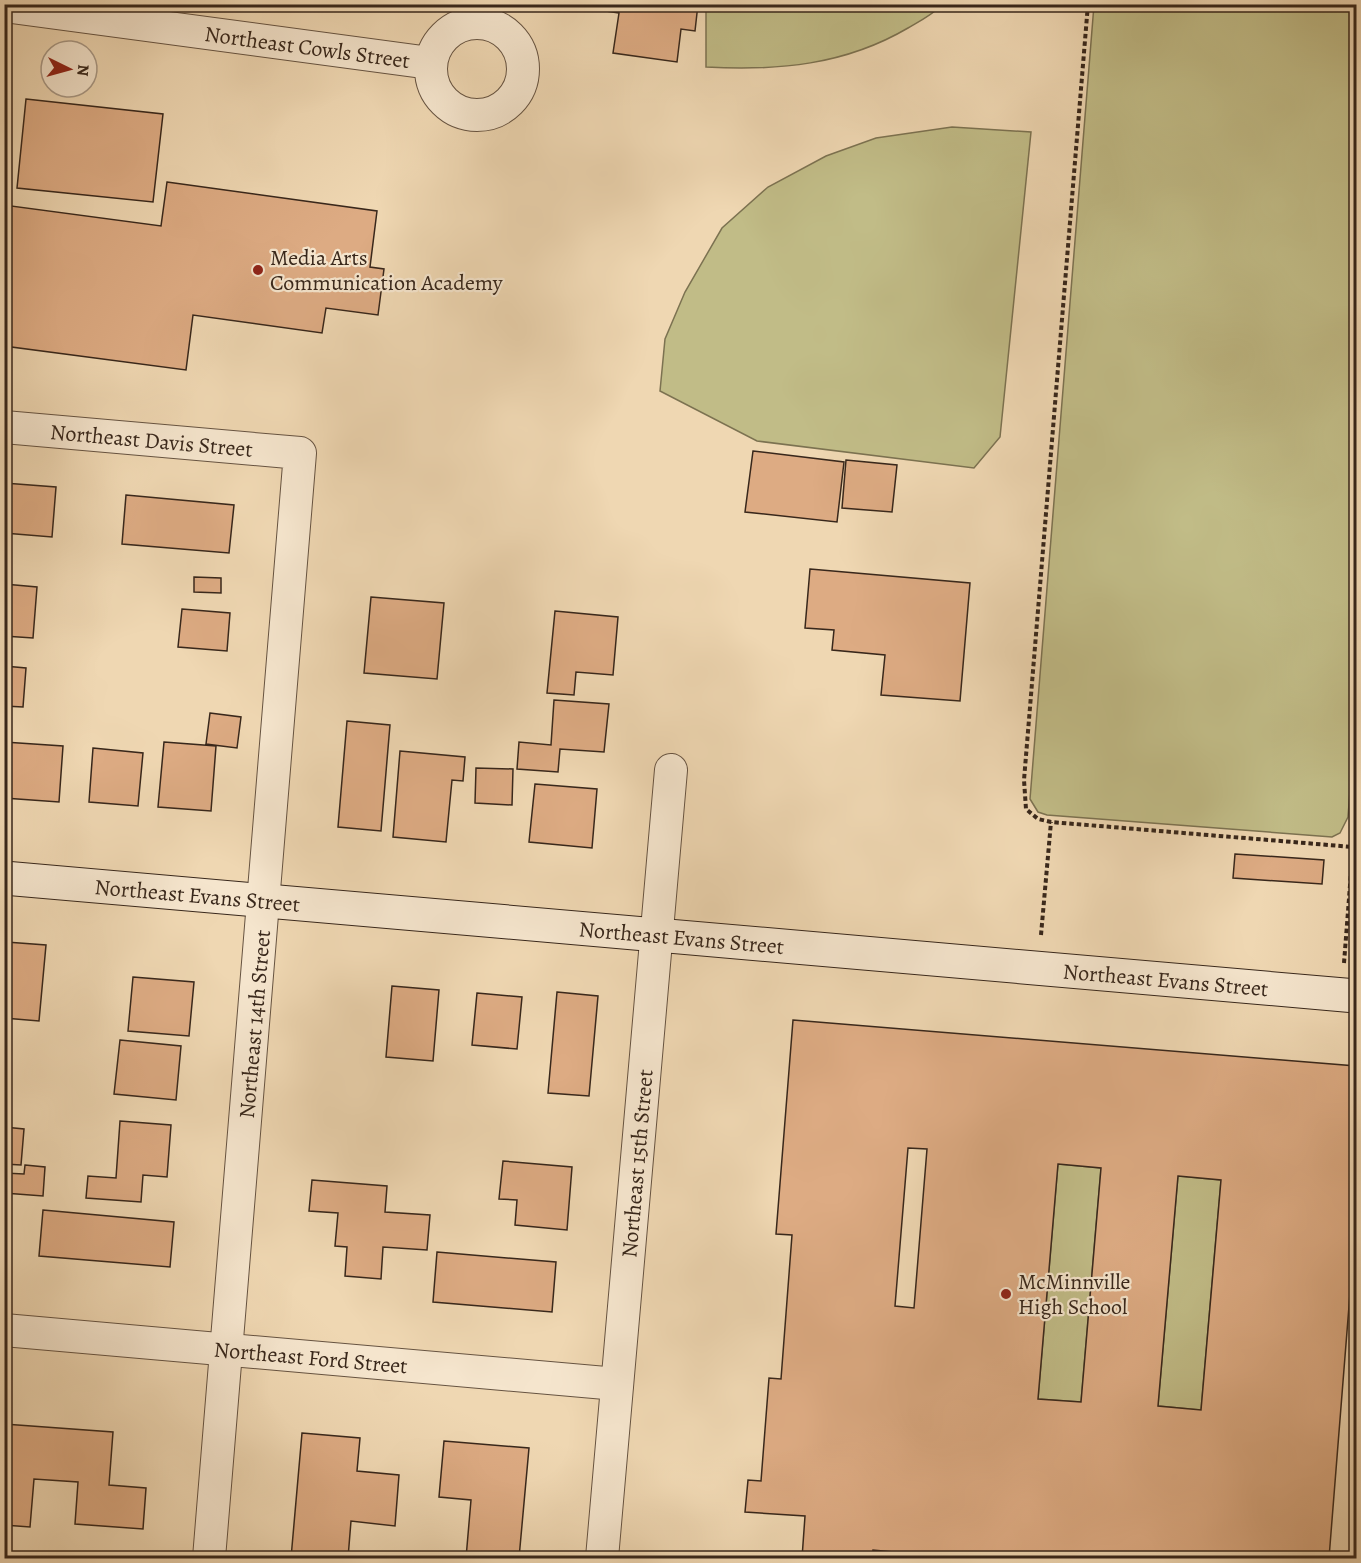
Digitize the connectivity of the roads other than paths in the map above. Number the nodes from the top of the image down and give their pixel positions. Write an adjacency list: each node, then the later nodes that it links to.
1 (4, 6): 2 (street, Northeast Cowls Street)
2 (430, 63)
3 (4, 427): 4 (street, Northeast Davis Street)
4 (300, 453): 7 (street, Northeast 14th Street)
5 (670, 770): 8 (street, Northeast 15th Street)
6 (4, 878): 7 (street, Northeast Evans Street)
7 (265, 900): 8 (street, Northeast Evans Street); 11 (street, Northeast 14th Street)
8 (656, 935): 9 (street, Northeast Evans Street); 12 (street, Northeast 15th Street)
9 (1349, 995)
10 (4, 1330): 11 (street, Northeast Ford Street)
11 (226, 1350): 12 (street, Northeast Ford Street); 13 (street, Northeast 14th Street)
12 (617, 1384): 14 (street, Northeast 15th Street)
13 (209, 1558)
14 (602, 1558)

